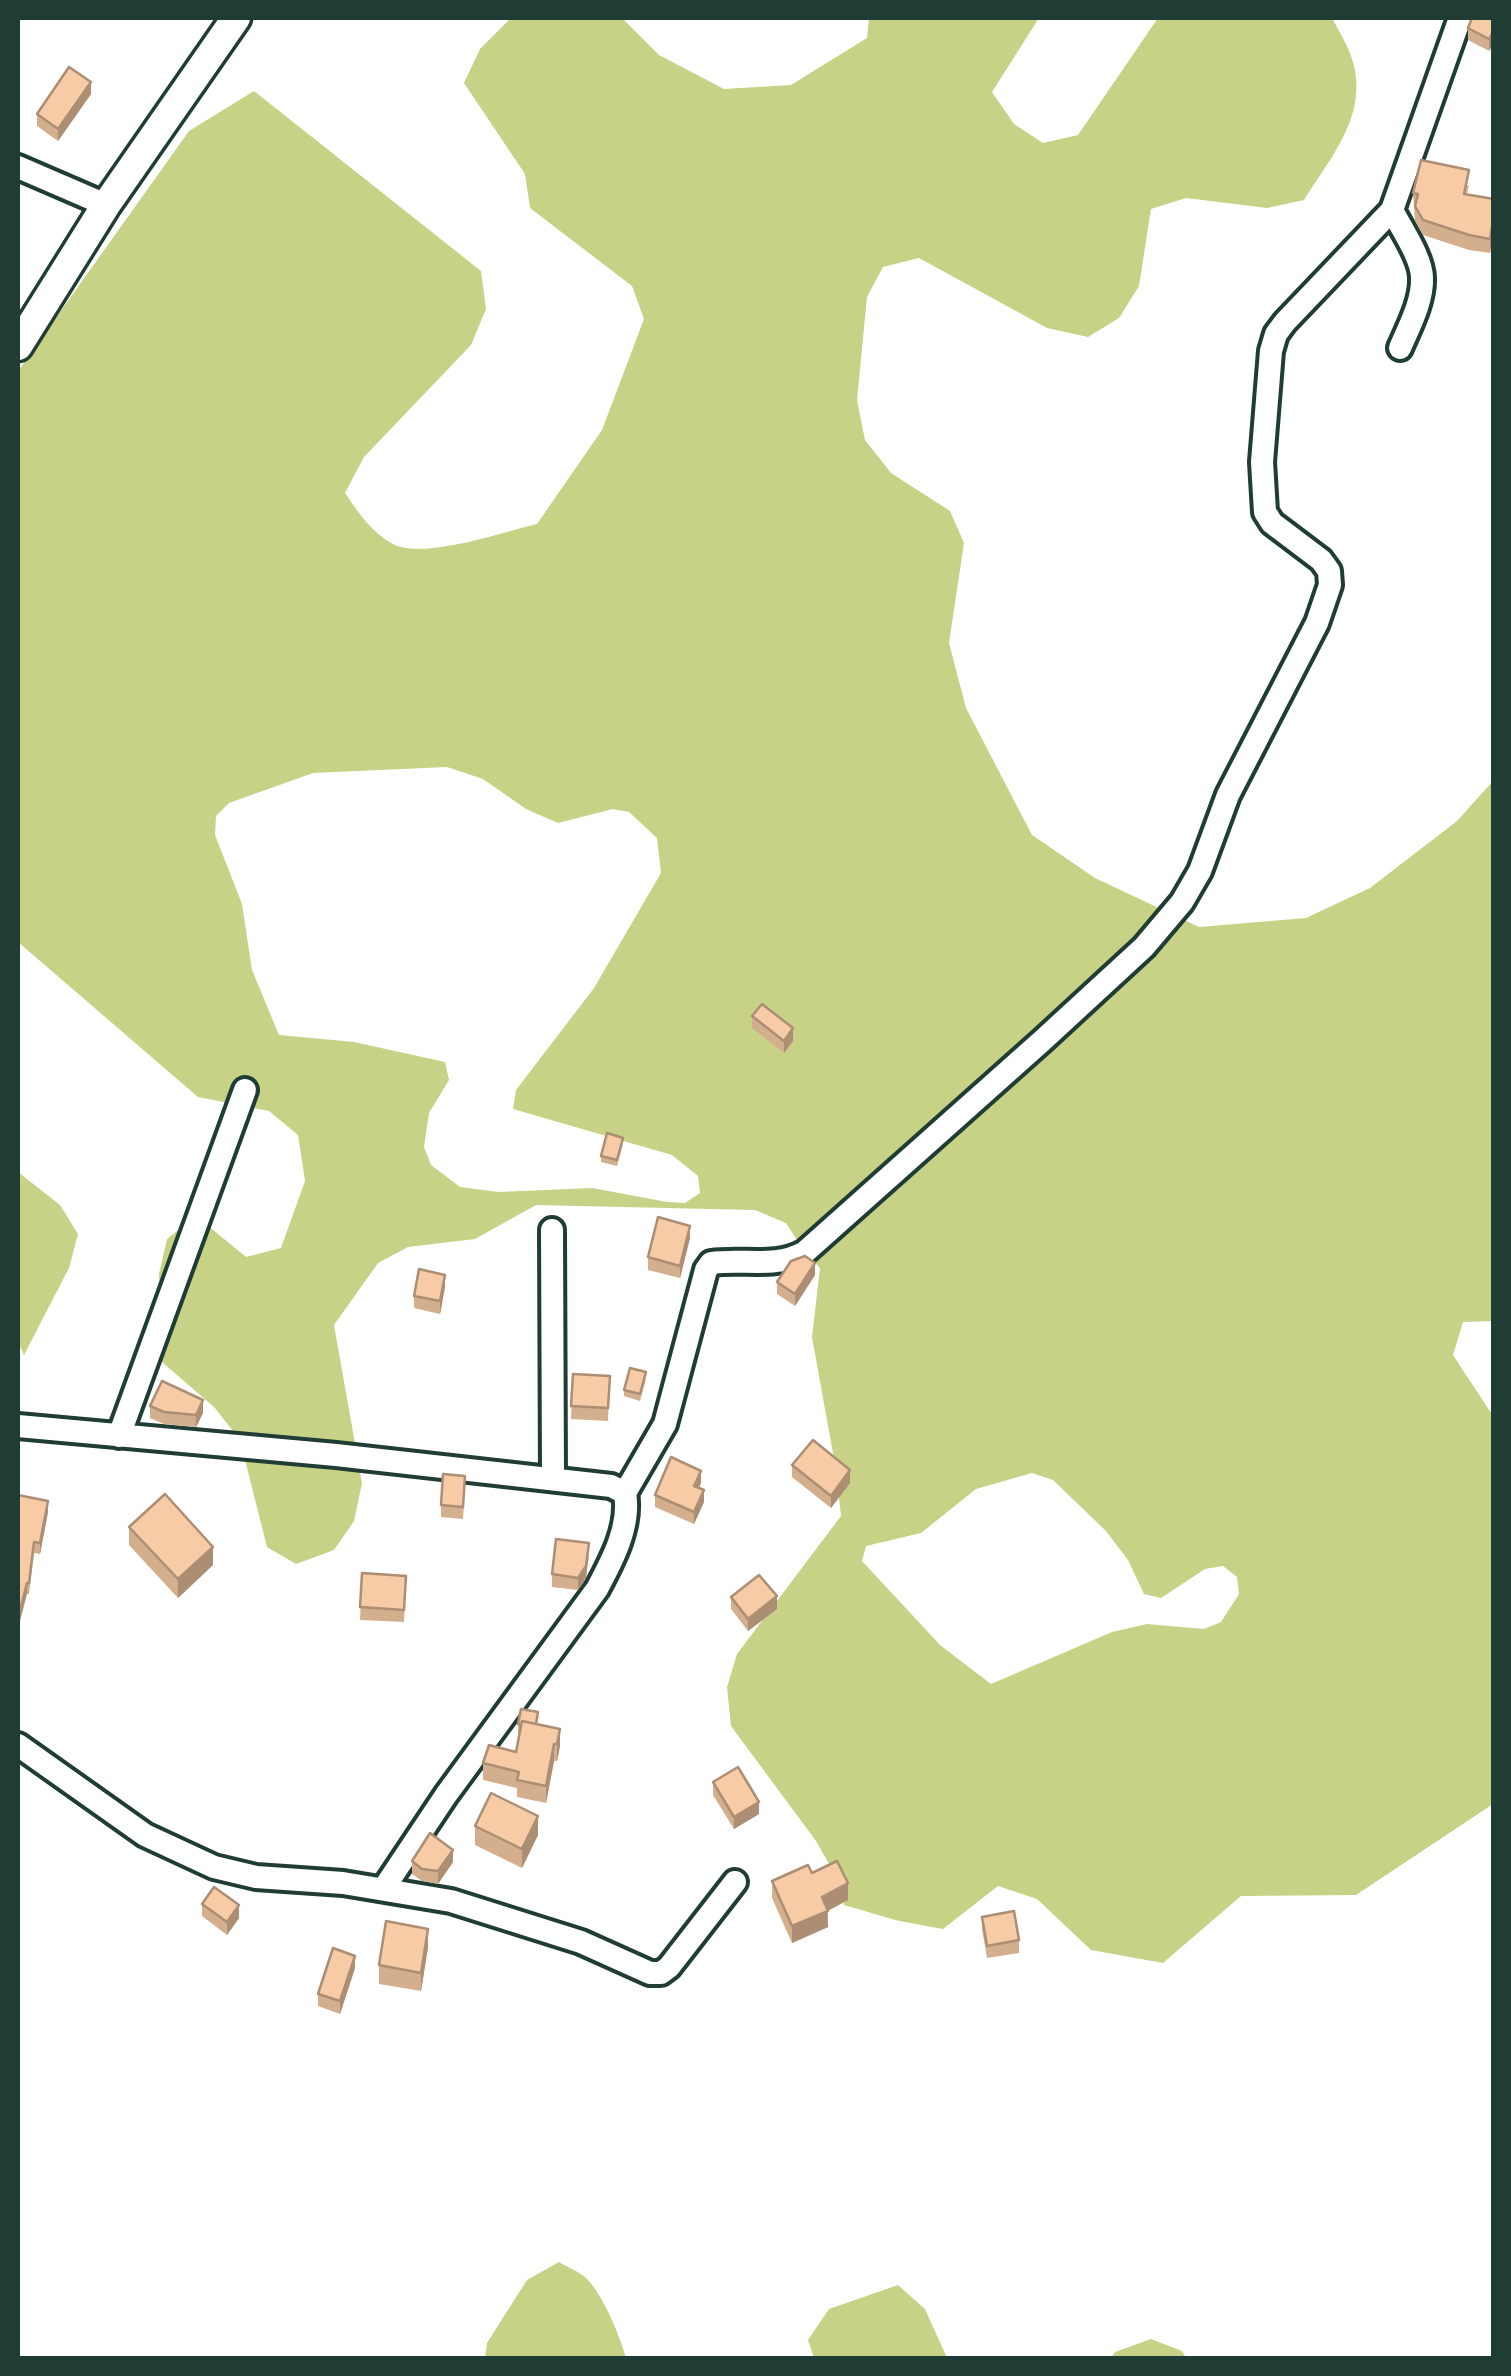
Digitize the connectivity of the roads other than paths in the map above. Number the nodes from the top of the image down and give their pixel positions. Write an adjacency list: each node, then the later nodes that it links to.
1 (236, 18): 4 (street)
2 (1460, 18): 5 (street)
3 (18, 167): 4 (street)
4 (106, 205): 6 (street)
5 (1392, 210): 7 (street); 13 (street)
6 (18, 346)
7 (1400, 348)
8 (244, 1090): 11 (street)
9 (552, 1230): 12 (street)
10 (18, 1426): 11 (street)
11 (119, 1436): 12 (street)
12 (553, 1479): 13 (street)
13 (624, 1493): 16 (street)
14 (18, 1744): 16 (street)
15 (736, 1882): 16 (street)
16 (384, 1888)

